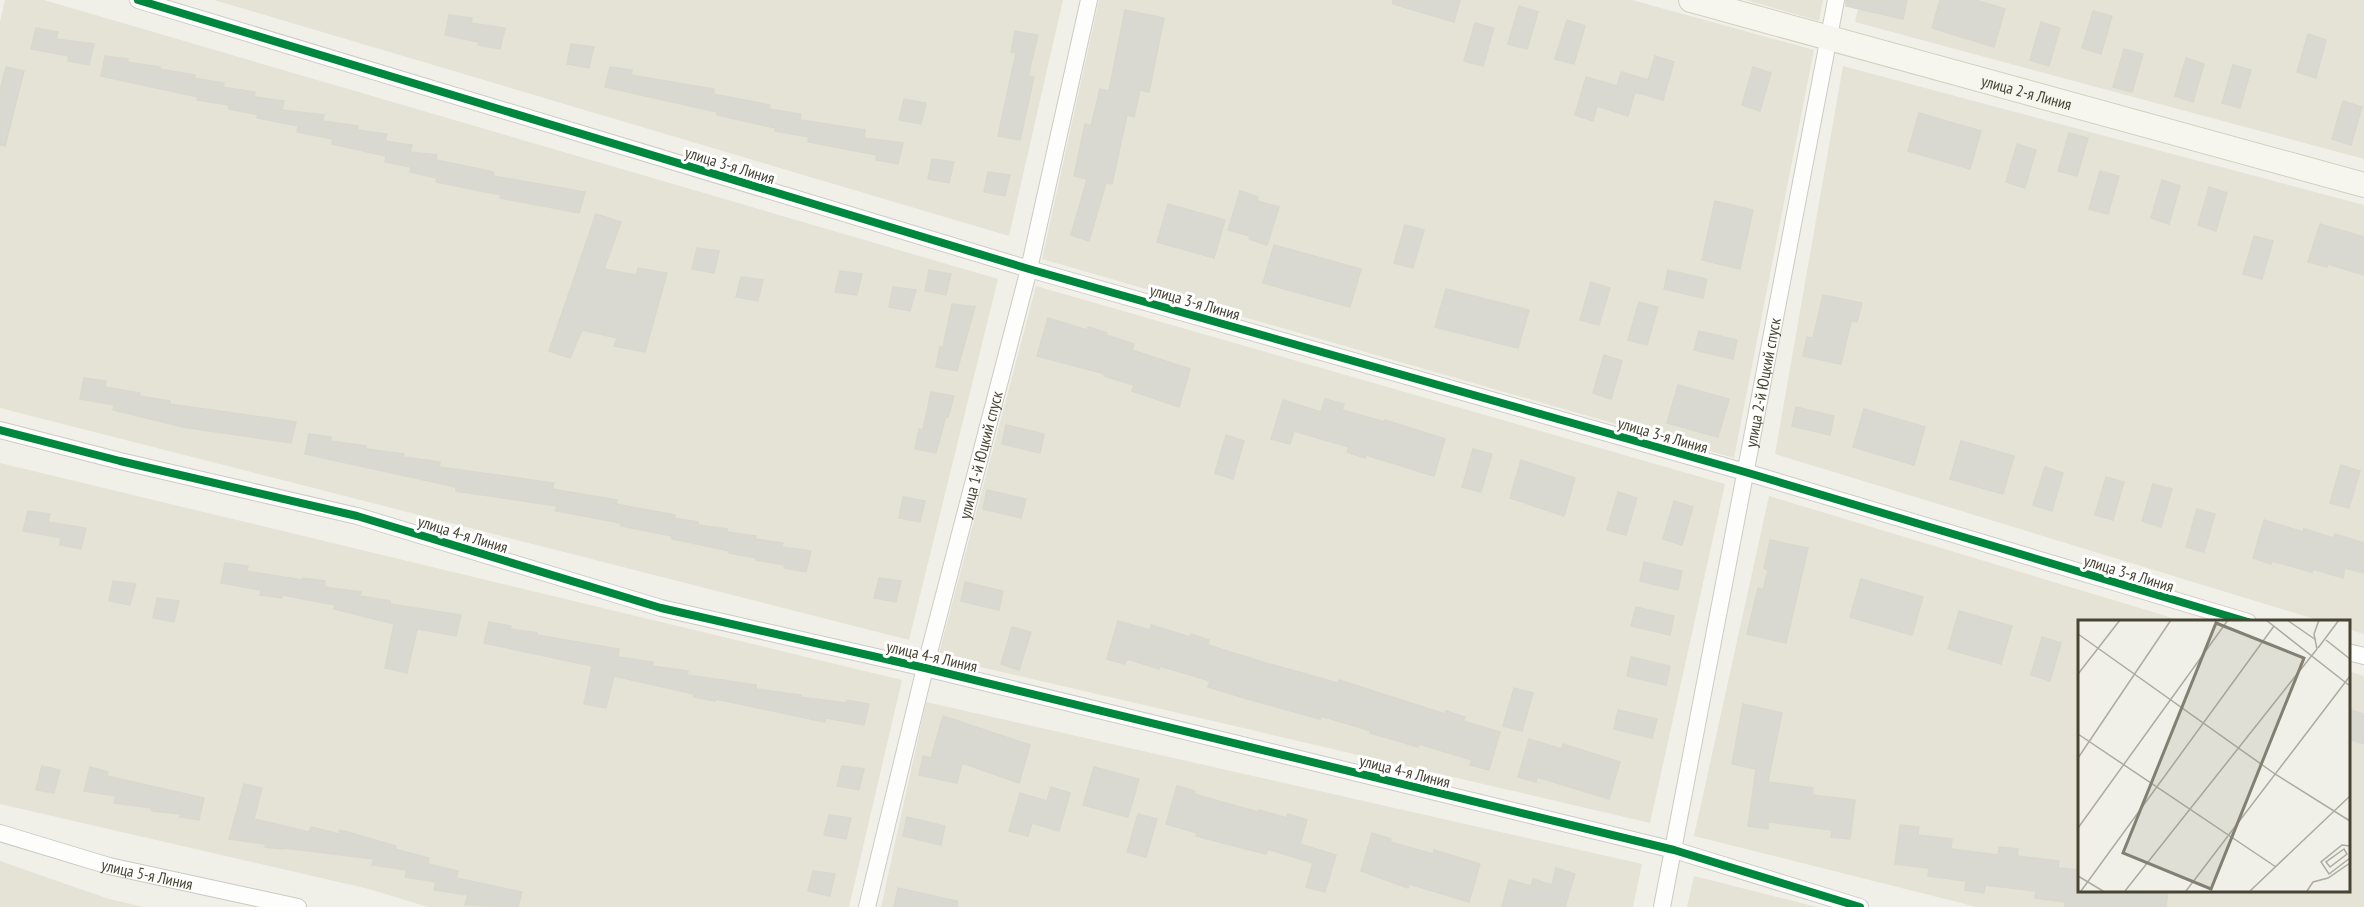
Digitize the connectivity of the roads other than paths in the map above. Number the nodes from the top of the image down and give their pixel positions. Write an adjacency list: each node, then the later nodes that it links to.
1 (138, 0): 7 (street, улица 3-я Линия)
2 (1089, 0): 7 (street, улица 1-й Юцкий спуск)
3 (1690, 0): 5 (street, улица 2-я Линия)
4 (1836, 0): 5 (street, улица 2-й Юцкий спуск)
5 (1829, 38): 6 (street, улица 2-я Линия); 9 (street, улица 2-й Юцкий спуск)
6 (2364, 185)
7 (1029, 269): 9 (street, улица 3-я Линия); 13 (street, улица 1-й Юцкий спуск)
8 (0, 430): 13 (street, улица 4-я Линия)
9 (1745, 472): 10 (street, улица 3-я Линия); 15 (street, улица 2-й Юцкий спуск)
10 (2241, 620)
11 (2349, 652): 12 (street)
12 (2364, 656)
13 (925, 668): 15 (street, улица 4-я Линия); 17 (street, улица 1-й Юцкий спуск)
14 (0, 833): 16 (street, улица 5-я Линия)
15 (1674, 850): 18 (street, улица 2-й Юцкий спуск); 19 (street, улица 4-я Линия)
16 (298, 907)
17 (867, 907)
18 (1662, 907)
19 (1860, 907)

